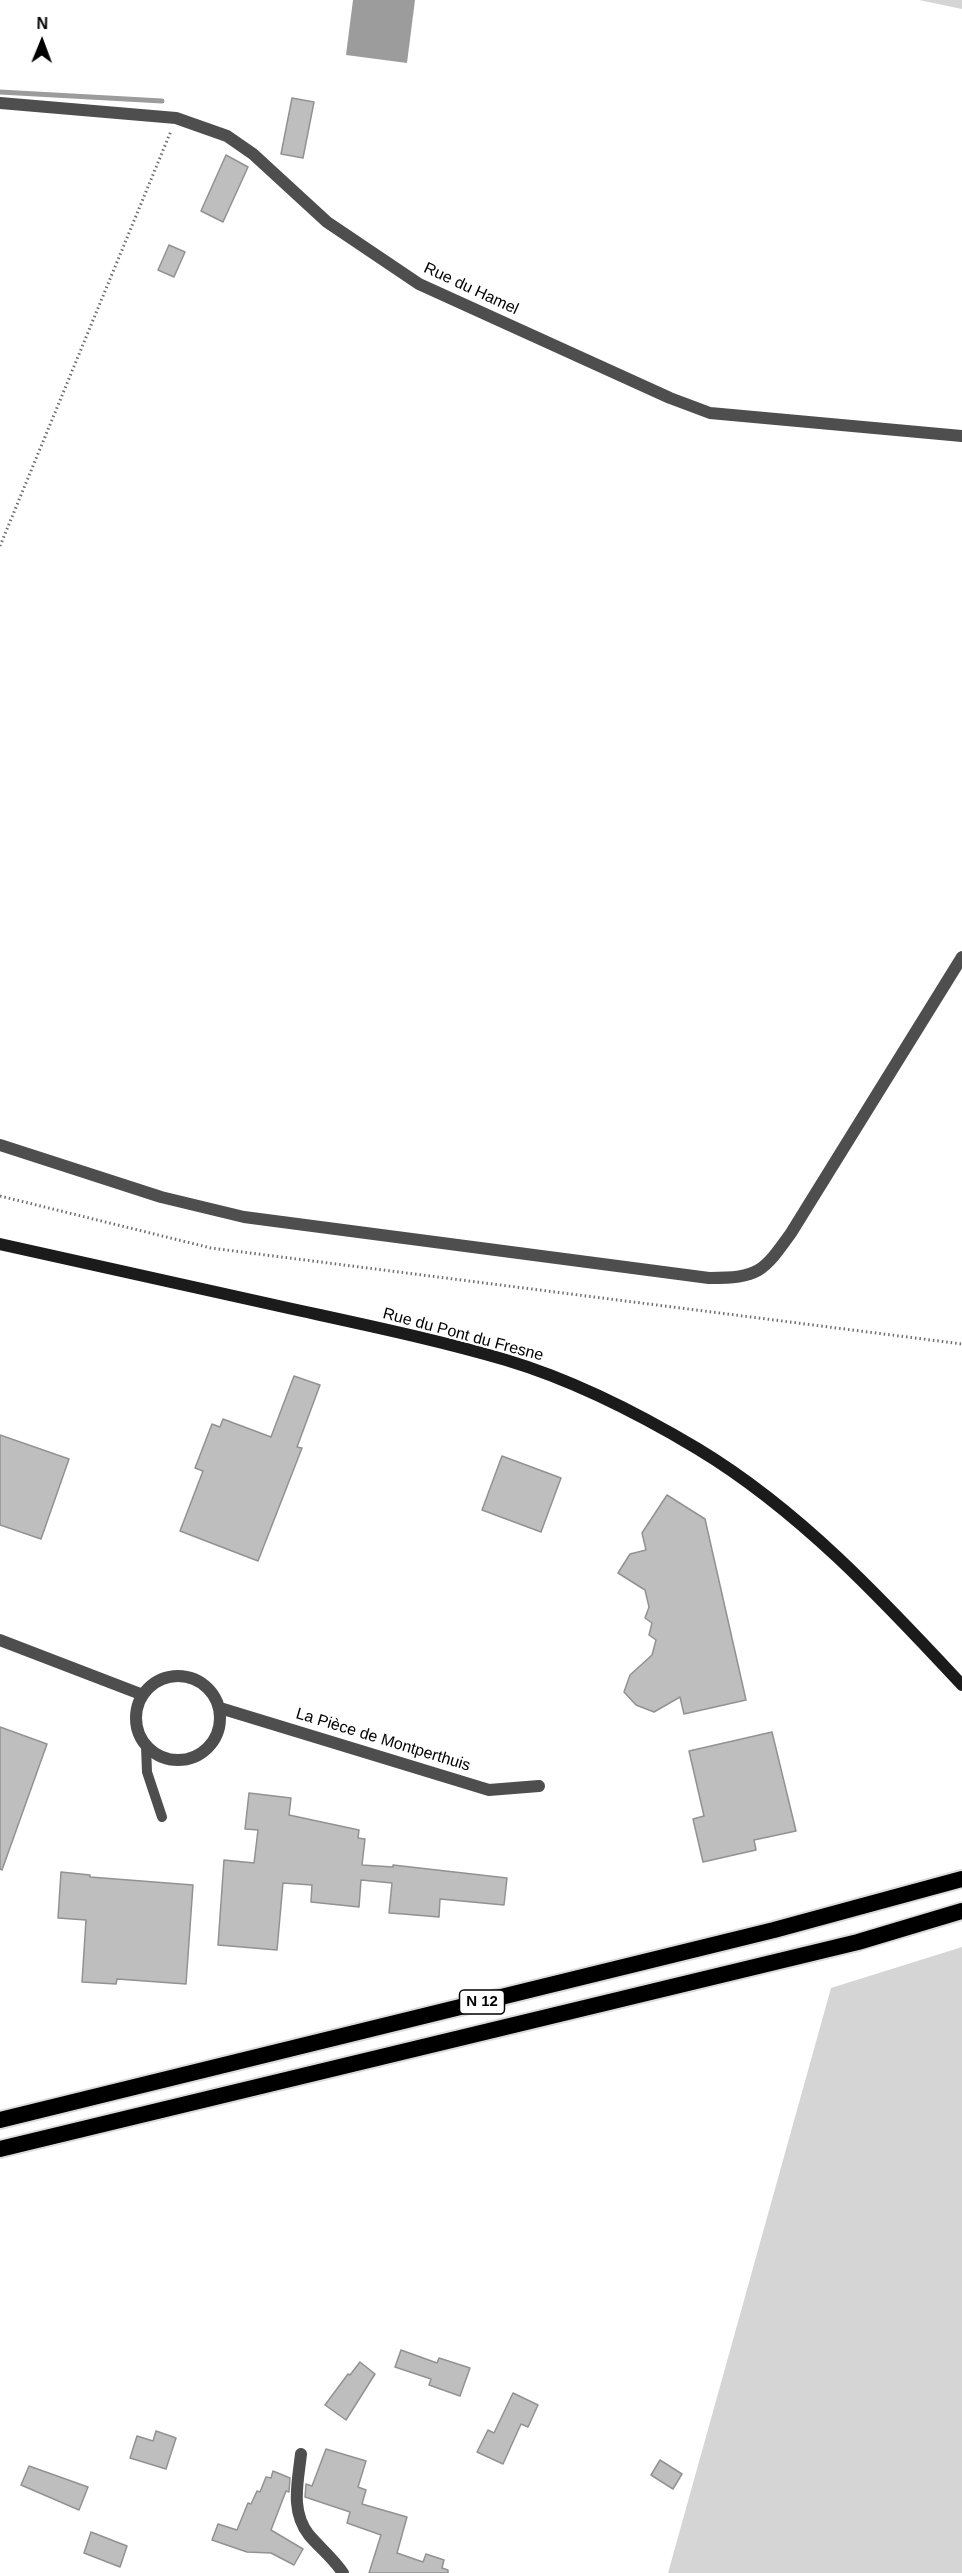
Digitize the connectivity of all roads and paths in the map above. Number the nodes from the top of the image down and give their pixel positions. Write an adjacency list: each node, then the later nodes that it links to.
1 (0, 104): 2 (street, Rue du Hamel)
2 (176, 117): 3 (street, Rue du Hamel); 4 (path)
3 (962, 436)
4 (0, 546)
5 (962, 957): 6 (street)
6 (0, 1144)
7 (0, 1196): 9 (path)
8 (0, 1245): 11 (main road, Rue du Pont du Fresne)
9 (962, 1344)
10 (0, 1641): 12 (street)
11 (962, 1685)
12 (143, 1695): 13 (street); 14 (street)
13 (220, 1708): 14 (street); 15 (street, La Pièce de Montperthuis)
14 (146, 1746): 16 (lane)
15 (539, 1786)
16 (162, 1817)
17 (962, 1879): 19 (highway, N 12)
18 (962, 1911): 20 (highway, N 12)
19 (0, 2120)
20 (0, 2150)
21 (301, 2454): 22 (street)
22 (343, 2573)

